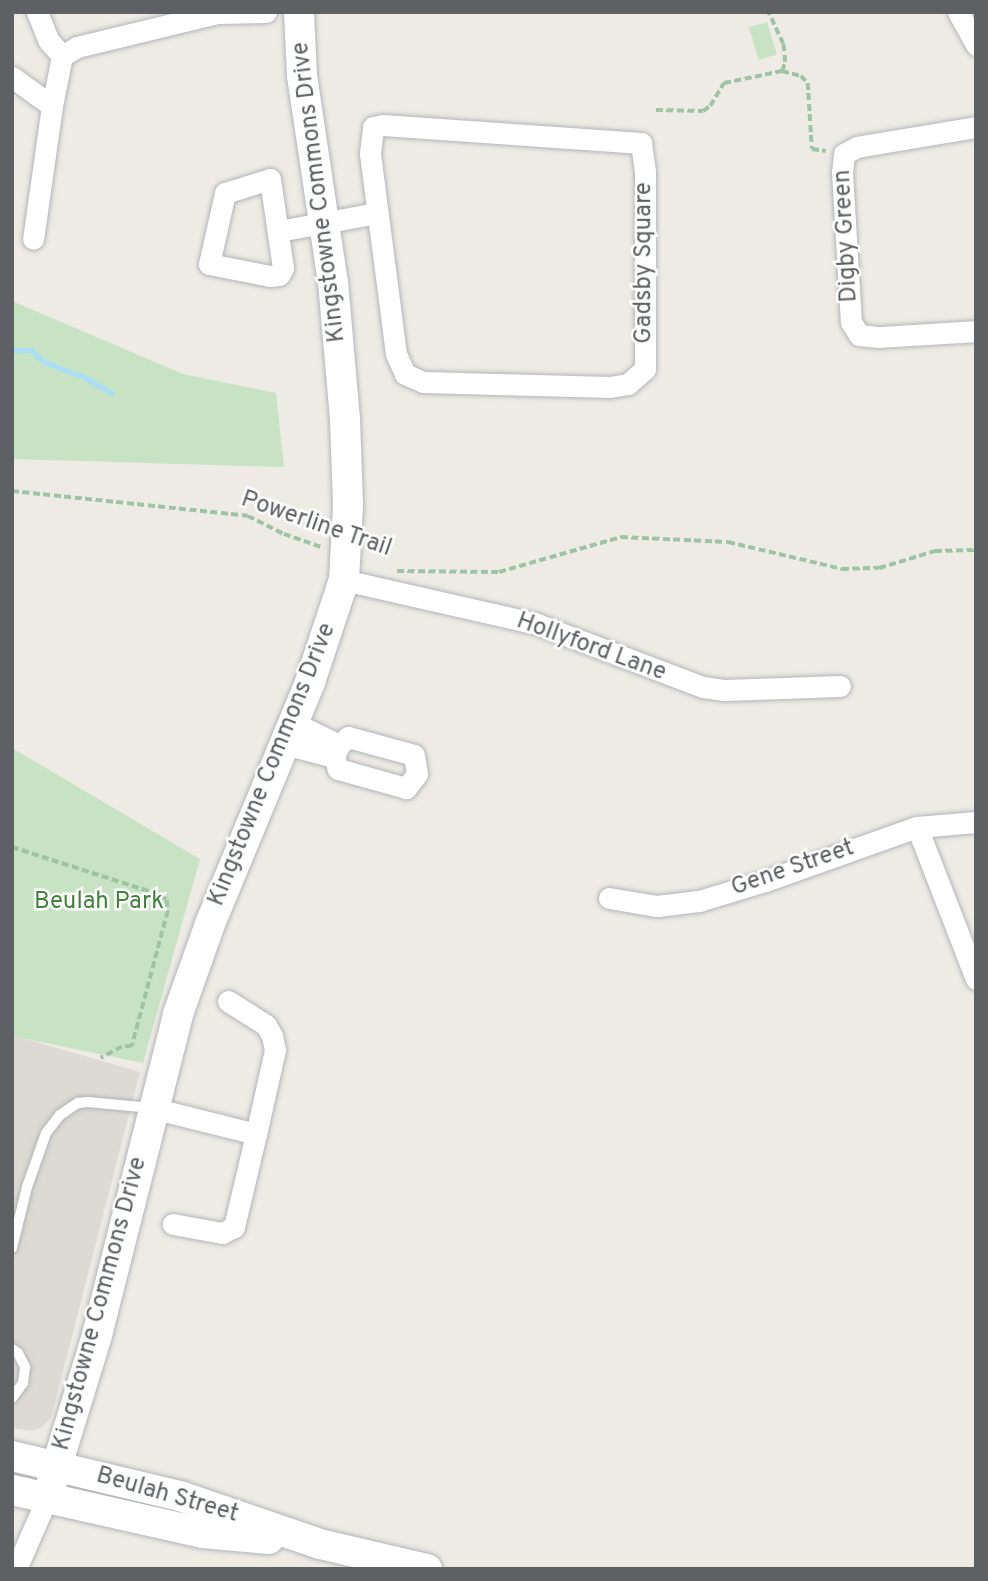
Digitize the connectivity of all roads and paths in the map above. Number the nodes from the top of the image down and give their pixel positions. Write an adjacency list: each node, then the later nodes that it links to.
1 (37, 12): 8 (street)
2 (266, 12): 6 (street)
3 (299, 12): 16 (street, Kingstowne Commons Drive)
4 (768, 12): 9 (path)
5 (958, 12): 7 (street)
6 (218, 13): 8 (street)
7 (976, 45)
8 (62, 56): 11 (street)
9 (782, 71): 12 (path); 14 (path)
10 (12, 77): 11 (street)
11 (52, 106): 18 (street)
12 (656, 110)
13 (976, 127): 14 (street, Digby Green)
14 (844, 154): 19 (street, Digby Green)
15 (377, 214): 15 (street, Gadsby Square); 16 (street)
16 (323, 223): 17 (street); 22 (street, Kingstowne Commons Drive)
17 (279, 231): 17 (street)
18 (33, 239)
19 (976, 331)
20 (12, 491): 22 (path, Powerline Trail)
21 (976, 550): 23 (path, Powerline Trail)
22 (345, 569): 24 (street, Hollyford Lane); 25 (street, Kingstowne Commons Drive)
23 (394, 571)
24 (840, 687)
25 (289, 734): 26 (street); 34 (street, Kingstowne Commons Drive)
26 (336, 751)
27 (976, 822): 28 (street, Gene Street)
28 (917, 827): 30 (street, Gene Street); 31 (street)
29 (12, 847): 33 (path)
30 (609, 898)
31 (976, 979)
32 (228, 1001): 35 (street)
33 (101, 1058)
34 (152, 1108): 35 (street); 37 (lane); 41 (street, Kingstowne Commons Drive)
35 (256, 1134): 36 (street)
36 (173, 1224)
37 (12, 1248)
38 (12, 1349): 39 (lane)
39 (12, 1398)
40 (12, 1456): 41 (street, Beulah Street)
41 (59, 1465): 43 (street, Kingstowne Commons Drive); 44 (street, Beulah Street)
42 (12, 1490): 43 (street, Beulah Street)
43 (47, 1498): 44 (street, Beulah Street); 45 (street)
44 (320, 1544): 46 (street, Beulah Street)
45 (16, 1569)
46 (427, 1569)

